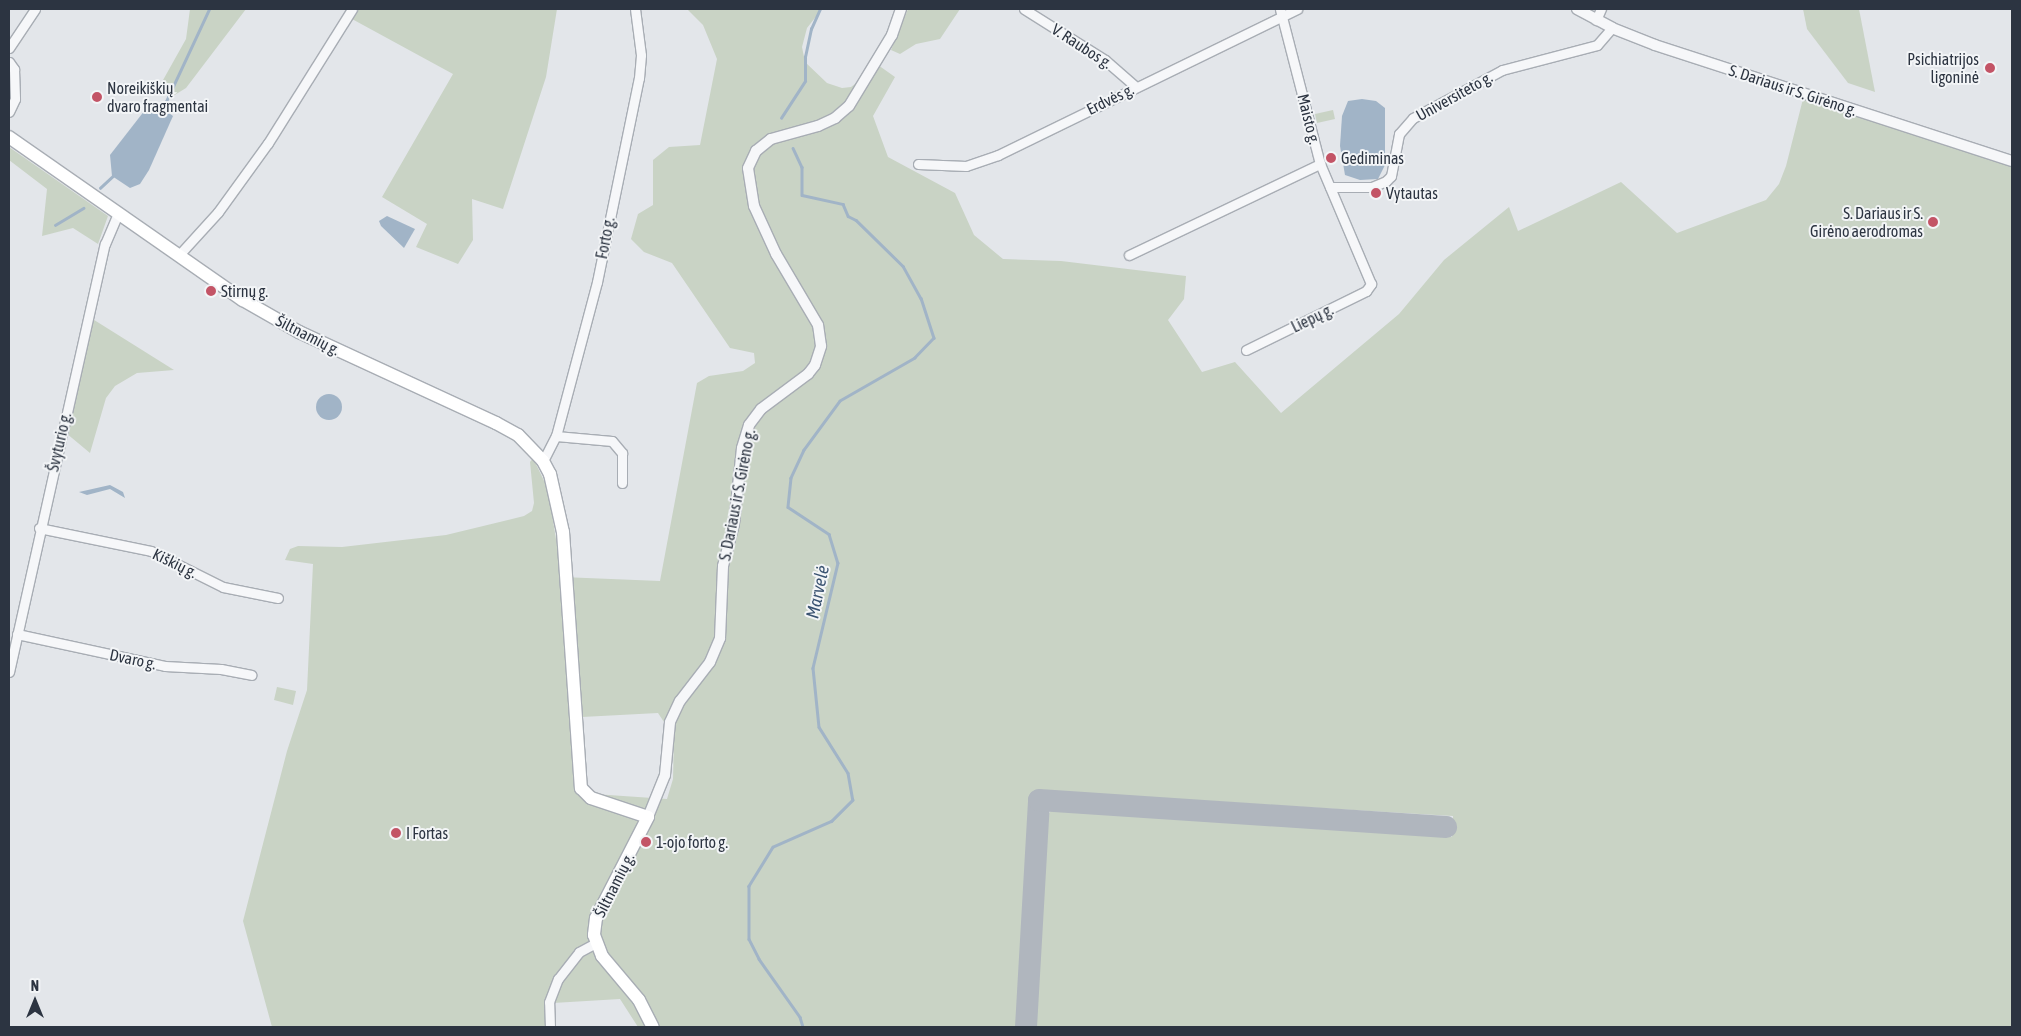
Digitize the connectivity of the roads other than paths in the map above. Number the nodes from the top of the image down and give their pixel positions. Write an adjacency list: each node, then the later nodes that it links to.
1 (35, 9): 12 (street)
2 (352, 9): 23 (street)
3 (635, 9): 26 (street, Forto g.)
4 (901, 9): 34 (street, S. Dariaus ir S. Girėno g.)
5 (1024, 9): 14 (street, V. Raubos g.)
6 (1297, 9): 9 (street, Erdvės g.)
7 (1577, 9): 10 (street, S. Dariaus ir S. Girėno g.)
8 (1601, 9): 10 (street)
9 (1280, 11): 14 (street, Erdvės g.); 19 (street, Maisto g.)
10 (1596, 20): 11 (street, S. Dariaus ir S. Girėno g.)
11 (1612, 28): 17 (street, S. Dariaus ir S. Girėno g.); 20 (street, Universiteto g.)
12 (9, 48)
13 (9, 62): 15 (street)
14 (1136, 87): 18 (street, Erdvės g.)
15 (9, 112)
16 (9, 137): 21 (main road, Šiltnamių g.)
17 (2012, 161)
18 (918, 164)
19 (1320, 164): 20 (street, Maisto g.); 22 (street)
20 (1330, 187): 24 (street, Maisto g.)
21 (118, 214): 23 (main road, Šiltnamių g.); 29 (street, Švyturio g.)
22 (1129, 255)
23 (178, 256): 27 (main road, Šiltnamių g.)
24 (1371, 280): 25 (street, Liepų g.)
25 (1246, 350)
26 (556, 436): 27 (street, Forto g.); 28 (street)
27 (543, 461): 34 (main road)
28 (622, 483)
29 (39, 528): 30 (street, Kiškių g.); 31 (street, Švyturio g.)
30 (278, 598)
31 (17, 634): 32 (street, Švyturio g.); 33 (street, Dvaro g.)
32 (9, 672)
33 (251, 675)
34 (648, 817): 35 (main road, Šiltnamių g.)
35 (596, 943): 36 (street); 37 (main road)
36 (550, 1027)
37 (653, 1027)

